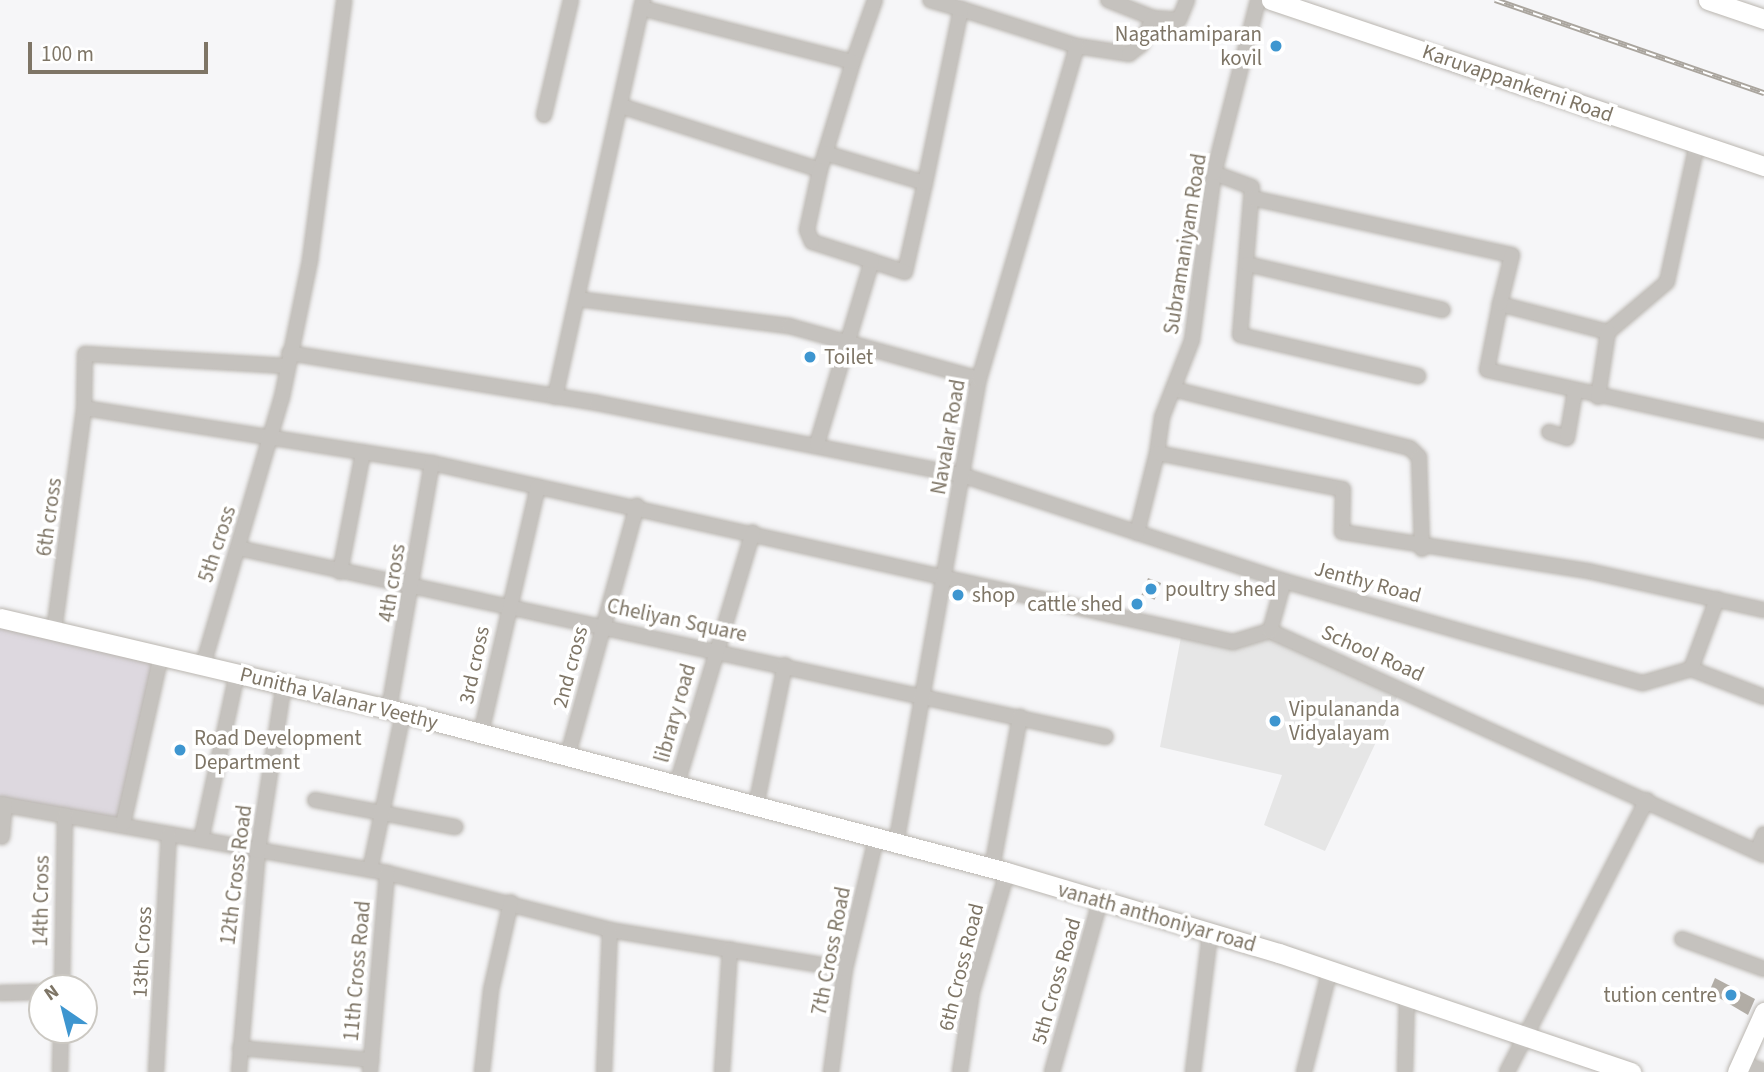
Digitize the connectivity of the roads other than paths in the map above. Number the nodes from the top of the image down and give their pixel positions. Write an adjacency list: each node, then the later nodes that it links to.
1 (344, 0): 32 (street, 5th cross)
2 (571, 0): 17 (street)
3 (875, 0): 15 (street)
4 (930, 0): 11 (street)
5 (1108, 0): 12 (street)
6 (1186, 0): 12 (street)
7 (1258, 0): 22 (street, Subramaniyam Road)
8 (1272, 0): 18 (street, Karuvappankerni Road)
9 (1708, 0): 13 (street)
10 (642, 4): 15 (street); 16 (street)
11 (961, 9): 14 (street); 23 (street)
12 (1153, 18): 14 (street)
13 (1764, 19)
14 (1077, 46): 34 (street, Navalar Road)
15 (853, 62): 19 (street)
16 (621, 106): 21 (street); 27 (street)
17 (544, 115)
18 (1697, 144): 20 (street, Karuvappankerni Road); 30 (street)
19 (825, 153): 21 (street); 23 (street)
20 (1764, 166)
21 (820, 170): 25 (street)
22 (1214, 173): 24 (street); 35 (street, Subramaniyam Road)
23 (925, 183): 25 (street)
24 (1252, 198): 26 (street); 28 (street)
25 (872, 261): 31 (street)
26 (1247, 264): 29 (street); 33 (street)
27 (578, 299): 31 (street); 37 (street)
28 (1500, 304): 30 (street); 36 (street)
29 (1443, 310)
30 (1608, 332): 38 (street)
31 (846, 343): 34 (street); 43 (street)
32 (288, 359): 37 (street, Jenthy Road); 39 (street, 6th cross); 42 (street, 5th cross)
33 (1418, 376)
34 (979, 380): 47 (street, Navalar Road)
35 (1173, 389): 45 (street, Subramaniyam Road); 53 (street)
36 (1575, 391): 38 (street); 41 (street)
37 (555, 397): 43 (street, Jenthy Road)
38 (1598, 397): 40 (street)
39 (85, 408): 42 (street); 63 (street, 6th cross)
40 (1764, 430)
41 (1549, 432)
42 (273, 435): 44 (street); 52 (street, 5th cross)
43 (817, 444): 47 (street, Jenthy Road)
44 (363, 452): 46 (street); 54 (street)
45 (1157, 453): 51 (street, Subramaniyam Road); 53 (street)
46 (432, 463): 48 (street); 57 (street, 4th cross)
47 (962, 475): 51 (street, Jenthy Road); 55 (street, Navalar Road)
48 (538, 486): 49 (street); 59 (street, 3rd cross)
49 (636, 506): 50 (street); 62 (street, 2nd cross)
50 (752, 532): 55 (street); 65 (street, library road)
51 (1137, 533): 56 (street, Jenthy Road)
52 (238, 548): 54 (street, Cheliyan Square); 67 (street, 5th cross)
53 (1422, 549): 58 (street)
54 (340, 572): 57 (street, Cheliyan Square)
55 (944, 575): 64 (street); 72 (street, Navalar Road)
56 (1284, 581): 64 (street); 69 (street, Jenthy Road)
57 (412, 586): 59 (street, Cheliyan Square); 74 (street, 4th cross)
58 (1717, 599): 60 (street); 69 (street)
59 (508, 605): 62 (street, Cheliyan Square); 76 (street, 3rd cross)
60 (1764, 610)
61 (0, 618): 63 (street, Punitha Valanar Veethy)
62 (603, 625): 65 (street, Cheliyan Square); 78 (street, 2nd cross)
63 (54, 631): 66 (street, Punitha Valanar Veethy)
64 (1270, 631): 81 (street, School Road)
65 (714, 651): 68 (street, Cheliyan Square); 79 (street, library road)
66 (161, 654): 67 (street, Punitha Valanar Veethy); 86 (street)
67 (203, 665): 70 (street, Punitha Valanar Veethy)
68 (785, 665): 72 (street, Cheliyan Square); 83 (street)
69 (1691, 668): 73 (street)
70 (237, 673): 71 (street, Punitha Valanar Veethy); 92 (street)
71 (284, 684): 74 (street, Punitha Valanar Veethy); 94 (street, 12th Cross Road)
72 (922, 693): 75 (street, Cheliyan Square); 93 (street, Navalar Road)
73 (1764, 696)
74 (396, 711): 76 (street, Punitha Valanar Veethy); 84 (street, 4th cross)
75 (1020, 717): 77 (street, Cheliyan Square); 97 (street, 6th Cross Road)
76 (481, 733): 78 (street, Punitha Valanar Veethy)
77 (1106, 737)
78 (567, 758): 79 (street, Punitha Valanar Veethy)
79 (676, 787): 83 (street, vanath anthoniyar road)
80 (315, 800): 84 (street)
81 (1647, 800): 95 (street, School Road); 113 (street)
82 (3, 804): 85 (street); 90 (street)
83 (756, 806): 91 (street, vanath anthoniyar road)
84 (382, 813): 87 (street); 96 (street, 4th cross)
85 (65, 815): 86 (street); 108 (street, 14th Cross)
86 (123, 824): 88 (street)
87 (455, 827)
88 (169, 834): 92 (street); 121 (street, 13th Cross)
89 (1764, 834): 95 (street)
90 (2, 837)
91 (876, 839): 93 (street, vanath anthoniyar road); 105 (street, 7th Cross Road)
92 (201, 840): 94 (street)
93 (896, 844): 97 (street, vanath anthoniyar road)
94 (258, 851): 96 (street); 115 (street, 12th Cross Road)
95 (1760, 854)
96 (370, 870): 98 (street)
97 (1000, 870): 99 (street, vanath anthoniyar road); 127 (street, 6th Cross Road)
98 (387, 873): 100 (street); 116 (street, 11th Cross Road)
99 (1100, 901): 102 (street, vanath anthoniyar road); 128 (street, 5th Cross Road)
100 (512, 902): 101 (street); 123 (street)
101 (610, 930): 104 (street); 124 (street)
102 (1210, 933): 106 (street, vanath anthoniyar road); 129 (street)
103 (1682, 939): 107 (street)
104 (730, 949): 105 (street); 125 (street)
105 (845, 969): 126 (street, 7th Cross Road)
106 (1330, 969): 111 (street, vanath anthoniyar road); 130 (street)
107 (1764, 970)
108 (62, 974)
109 (28, 992): 110 (street)
110 (0, 993)
111 (1407, 995): 113 (street, vanath anthoniyar road); 131 (street)
112 (1764, 1012): 117 (street)
113 (1525, 1035): 118 (street, vanath anthoniyar road); 132 (street)
114 (61, 1044): 120 (street)
115 (240, 1048): 116 (street); 122 (street, 12th Cross Road)
116 (370, 1066)
117 (1739, 1067): 119 (street)
118 (1624, 1071)
119 (1764, 1071)
120 (60, 1072)
121 (156, 1072)
122 (239, 1072)
123 (482, 1072)
124 (604, 1072)
125 (722, 1072)
126 (831, 1072)
127 (960, 1072)
128 (1052, 1072)
129 (1193, 1072)
130 (1304, 1072)
131 (1405, 1072)
132 (1507, 1072)

